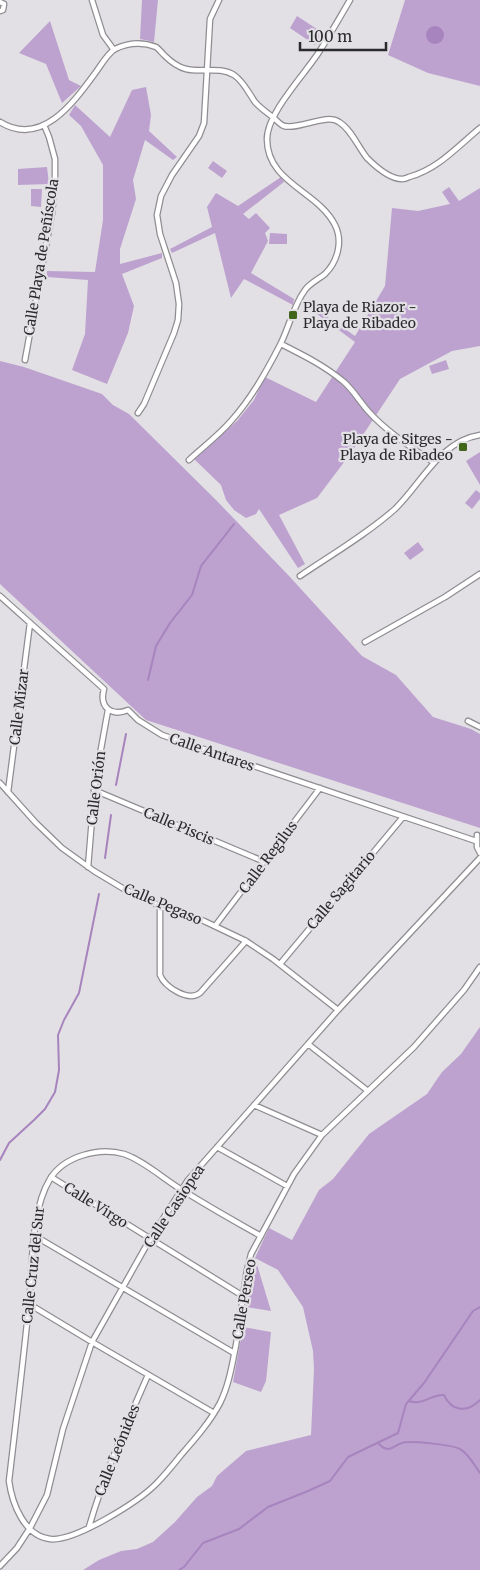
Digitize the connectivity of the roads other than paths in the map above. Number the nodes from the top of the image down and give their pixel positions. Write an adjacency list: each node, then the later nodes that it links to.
1 (92, 0): 6 (street)
2 (219, 0): 7 (street)
3 (350, 0): 8 (street)
4 (0, 2): 5 (street)
5 (0, 10)
6 (114, 50): 7 (street); 10 (street)
7 (207, 70): 8 (street); 14 (street)
8 (273, 117): 11 (street); 12 (street)
9 (0, 122): 10 (street)
10 (44, 125): 13 (street, Calle Playa de Peñíscola)
11 (480, 128)
12 (281, 344): 16 (street); 17 (street)
13 (25, 360)
14 (138, 413)
15 (480, 435): 17 (street)
16 (190, 460)
17 (433, 462): 19 (street)
18 (480, 574): 22 (street)
19 (300, 576)
20 (0, 596): 21 (street)
21 (30, 623): 23 (street); 29 (street, Calle Mizar)
22 (365, 642)
23 (108, 710): 27 (street, Calle Antares); 28 (street, Calle Orión)
24 (468, 721): 25 (street)
25 (480, 727)
26 (0, 783): 29 (street, Calle Pegaso)
27 (320, 788): 30 (street, Calle Antares); 35 (street, Calle Regilus)
28 (94, 790): 35 (street, Calle Piscis); 36 (street, Calle Orión)
29 (8, 792): 36 (street, Calle Pegaso)
30 (403, 817): 32 (street, Calle Antares); 40 (street, Calle Sagitario)
31 (477, 835): 32 (street)
32 (476, 841): 33 (street)
33 (480, 853)
34 (480, 858): 42 (street, Calle Casiopea)
35 (265, 862): 38 (street, Calle Regilus)
36 (88, 867): 37 (street, Calle Pegaso)
37 (160, 906): 38 (street, Calle Pegaso); 39 (street)
38 (215, 926): 39 (street, Calle Pegaso)
39 (246, 941): 40 (street, Calle Pegaso)
40 (280, 964): 42 (street, Calle Pegaso)
41 (480, 968): 44 (street, Calle Perseo)
42 (338, 1010): 43 (street, Calle Casiopea)
43 (308, 1044): 44 (street); 45 (street, Calle Casiopea)
44 (368, 1091): 46 (street, Calle Perseo)
45 (254, 1105): 46 (street); 47 (street, Calle Casiopea)
46 (322, 1135): 49 (street, Calle Perseo)
47 (217, 1147): 49 (street); 50 (street, Calle Casiopea)
48 (51, 1177): 50 (street, Calle Cruz del Sur); 51 (street, Calle Cruz del Sur); 53 (street, Calle Virgo)
49 (287, 1186): 52 (street, Calle Perseo)
50 (182, 1190): 52 (street, Calle Cruz del Sur); 53 (street, Calle Casiopea)
51 (35, 1236): 54 (street); 56 (street, Calle Cruz del Sur)
52 (261, 1236): 55 (street, Calle Perseo)
53 (150, 1239): 54 (street, Calle Casiopea); 55 (street, Calle Virgo)
54 (122, 1288): 57 (street, Calle Casiopea); 58 (street)
55 (243, 1296): 58 (street, Calle Perseo)
56 (29, 1304): 57 (street); 62 (street, Calle Cruz del Sur)
57 (92, 1342): 59 (street); 62 (street, Calle Casiopea)
58 (234, 1353): 60 (street, Calle Perseo)
59 (148, 1375): 60 (street); 61 (street, Calle Leónides)
60 (214, 1413): 61 (street, Calle Perseo)
61 (89, 1527): 62 (street, Calle Perseo)
62 (30, 1528): 63 (street, Calle Casiopea)
63 (0, 1566)

